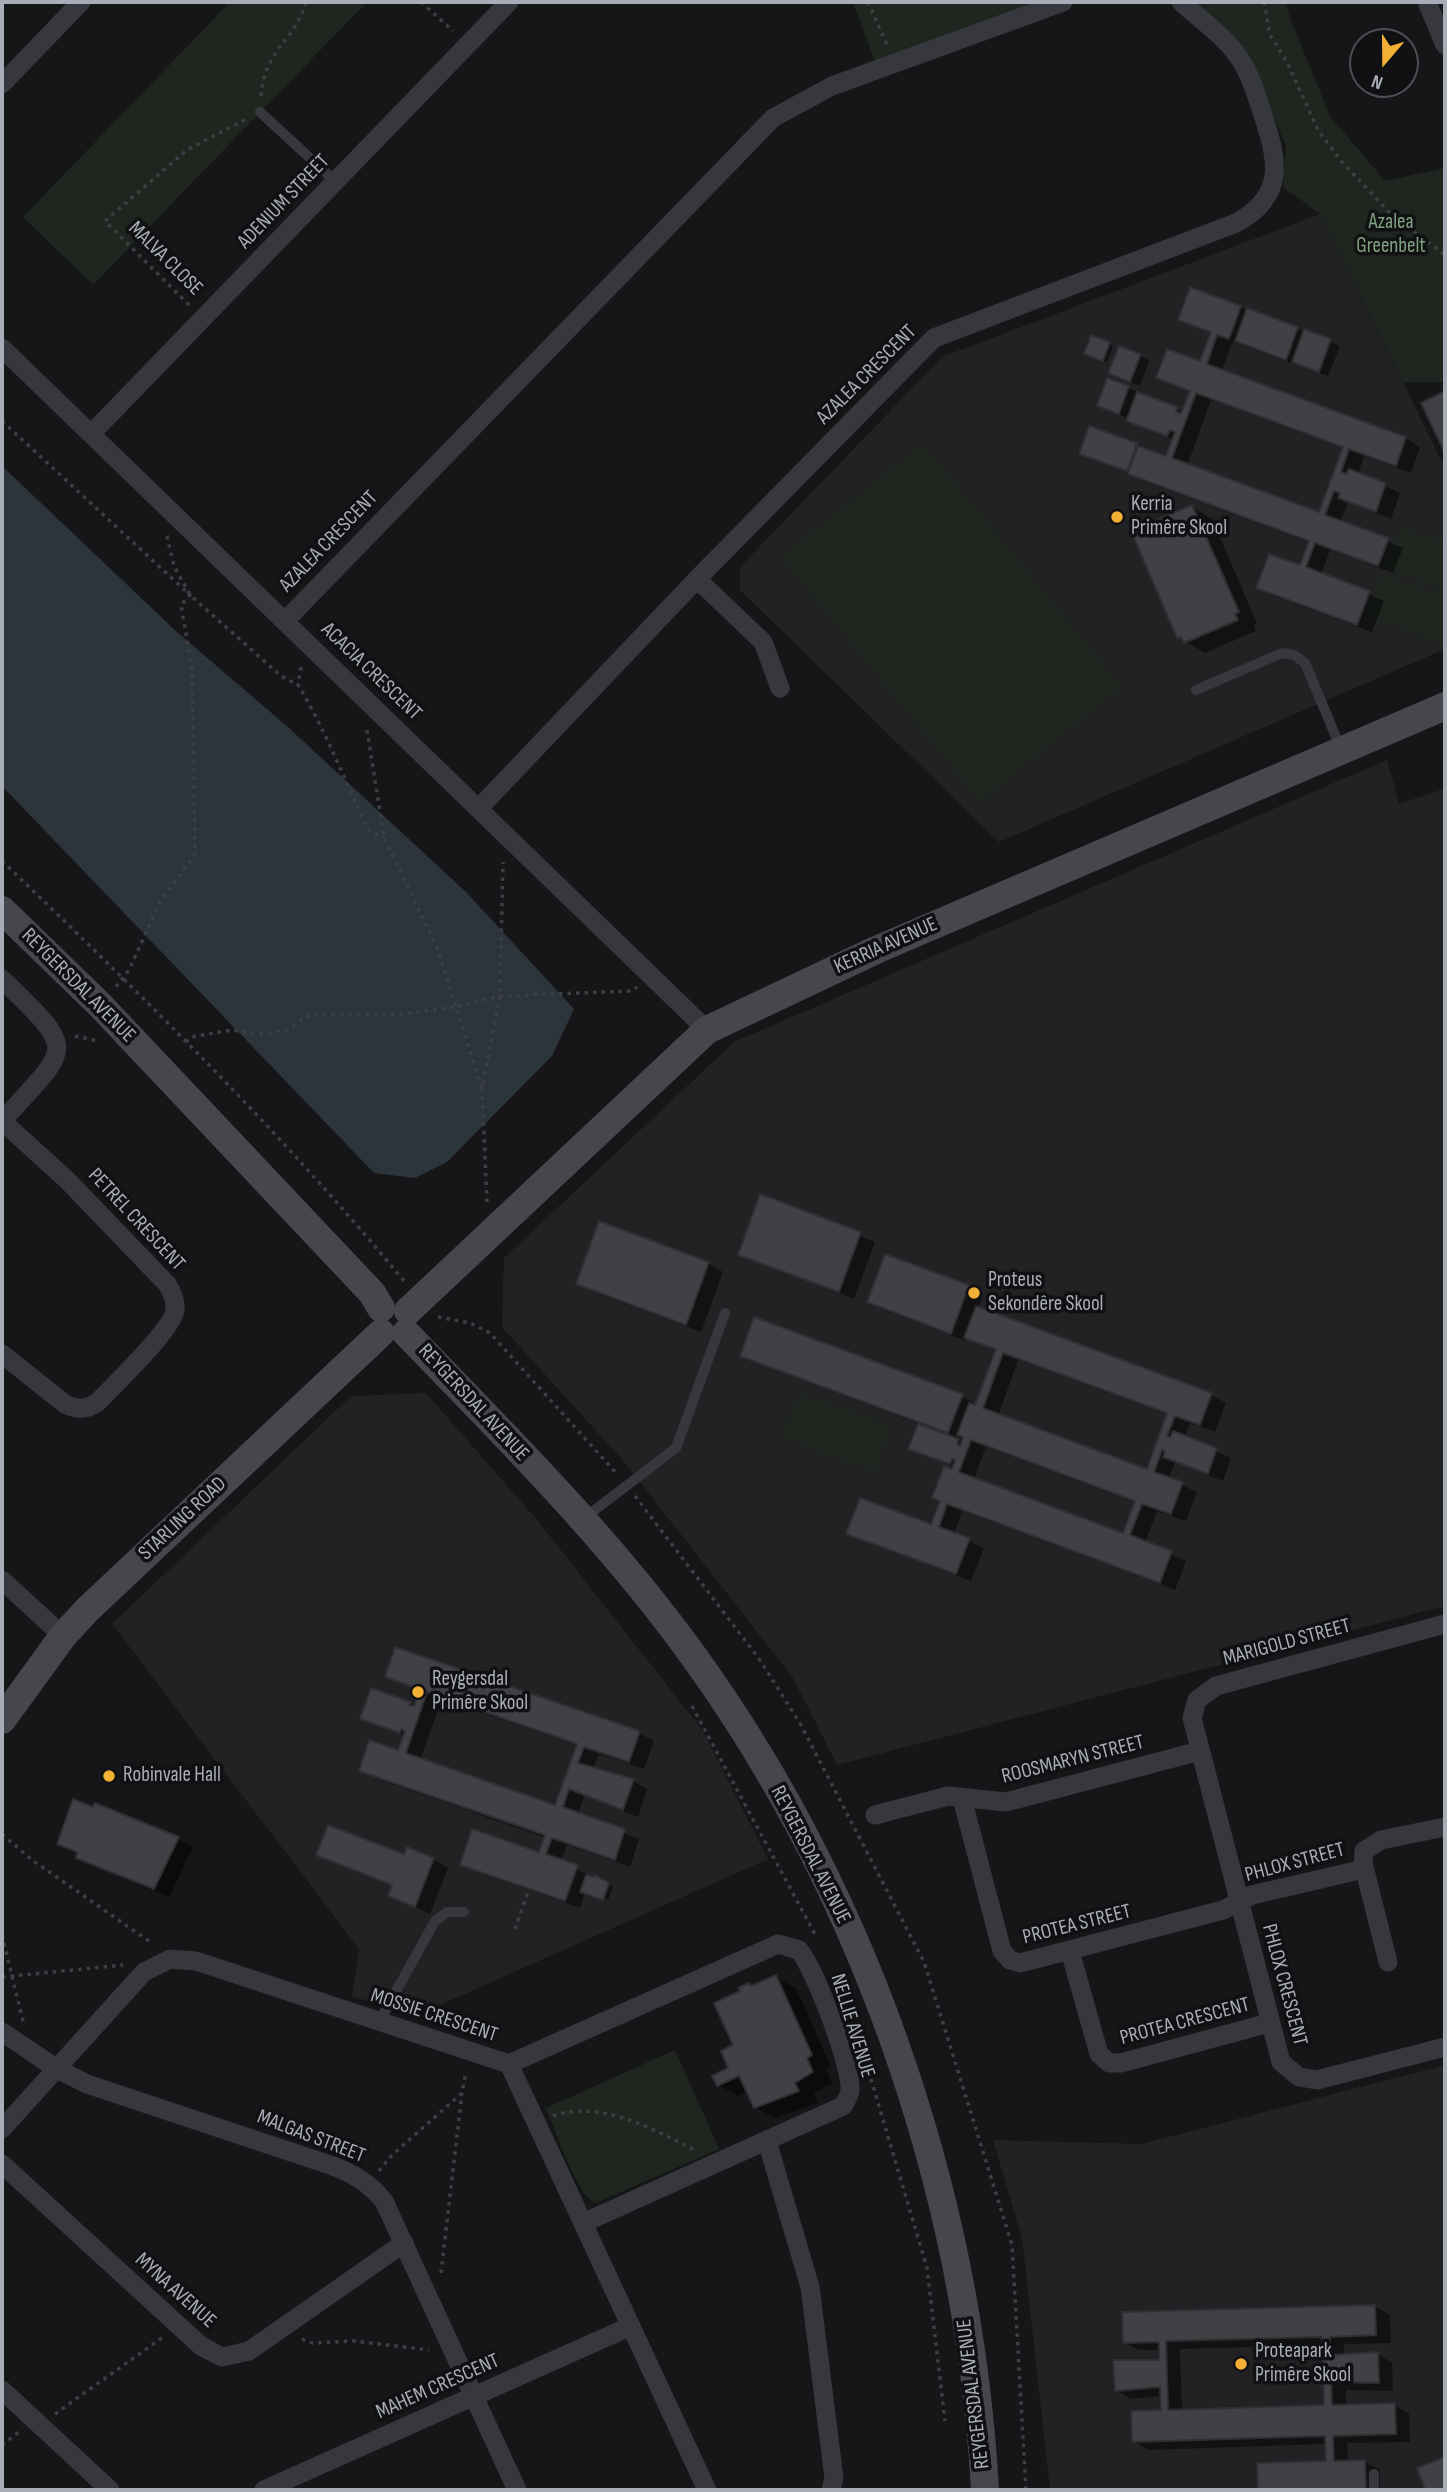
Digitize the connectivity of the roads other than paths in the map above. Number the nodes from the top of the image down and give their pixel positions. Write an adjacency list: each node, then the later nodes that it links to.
1 (81, 2): 7 (street)
2 (509, 2): 9 (street, ADENIUM STREET)
3 (1063, 2): 13 (street, AZALEA CRESCENT)
4 (1181, 2): 12 (street, AZALEA CRESCENT)
5 (1427, 2): 6 (street)
6 (1445, 46)
7 (2, 84)
8 (260, 112): 9 (lane)
9 (336, 181): 11 (street, ADENIUM STREET)
10 (2, 348): 11 (street, ACACIA CRESCENT)
11 (91, 434): 13 (street, ACACIA CRESCENT)
12 (697, 579): 14 (street); 18 (street, AZALEA CRESCENT)
13 (285, 621): 18 (street, ACACIA CRESCENT)
14 (780, 688)
15 (1196, 690): 17 (lane)
16 (1445, 706): 17 (main road, KERRIA AVENUE)
17 (1342, 750): 21 (main road, KERRIA AVENUE)
18 (479, 808): 21 (street, ACACIA CRESCENT)
19 (2, 910): 24 (main road, REYGERSDAL AVENUE)
20 (2, 979): 22 (street)
21 (707, 1030): 24 (main road, KERRIA AVENUE)
22 (2, 1121): 25 (street, PETREL CRESCENT)
23 (725, 1313): 26 (lane)
24 (399, 1317): 26 (main road, REYGERSDAL AVENUE); 29 (main road, STARLING ROAD)
25 (2, 1354)
26 (583, 1519): 60 (main road, REYGERSDAL AVENUE)
27 (2, 1580): 29 (street)
28 (1445, 1625): 31 (street, MARIGOLD STREET)
29 (63, 1636): 30 (main road, STARLING ROAD)
30 (2, 1720)
31 (1200, 1751): 32 (street, ROOSMARYN STREET); 36 (street, PHLOX CRESCENT)
32 (962, 1798): 33 (street, ROOSMARYN STREET); 38 (street, PROTEA STREET)
33 (875, 1815)
34 (1445, 1826): 35 (street, PHLOX STREET)
35 (1364, 1869): 36 (street, PHLOX STREET); 39 (street, PHLOX STREET)
36 (1238, 1903): 38 (street, PROTEA STREET); 41 (street, PHLOX CRESCENT)
37 (464, 1912): 40 (lane)
38 (1070, 1951): 41 (street, PROTEA CRESCENT)
39 (1388, 1962)
40 (379, 2022): 44 (street, MOSSIE CRESCENT); 45 (street, MOSSIE CRESCENT)
41 (1269, 2023): 43 (street, PHLOX CRESCENT)
42 (9, 2037): 45 (street, MALGAS STREET)
43 (1445, 2047)
44 (509, 2064): 47 (street, NELLIE AVENUE); 49 (street, MOSSIE CRESCENT)
45 (57, 2069): 46 (street); 50 (street, MALGAS STREET)
46 (2, 2129)
47 (766, 2141): 49 (street, NELLIE AVENUE); 59 (street)
48 (2, 2164): 50 (street, MYNA AVENUE)
49 (583, 2223): 51 (street, MOSSIE CRESCENT)
50 (404, 2243): 53 (street, MALGAS STREET)
51 (631, 2326): 53 (street, MAHEM CRESCENT); 58 (street, MOSSIE CRESCENT)
52 (2, 2390): 55 (street)
53 (474, 2396): 56 (street, MAHEM CRESCENT); 57 (street, MALGAS STREET)
54 (1374, 2474): 61 (lane)
55 (110, 2490)
56 (264, 2490)
57 (517, 2490)
58 (706, 2490)
59 (831, 2490)
60 (985, 2490)
61 (1374, 2490)

